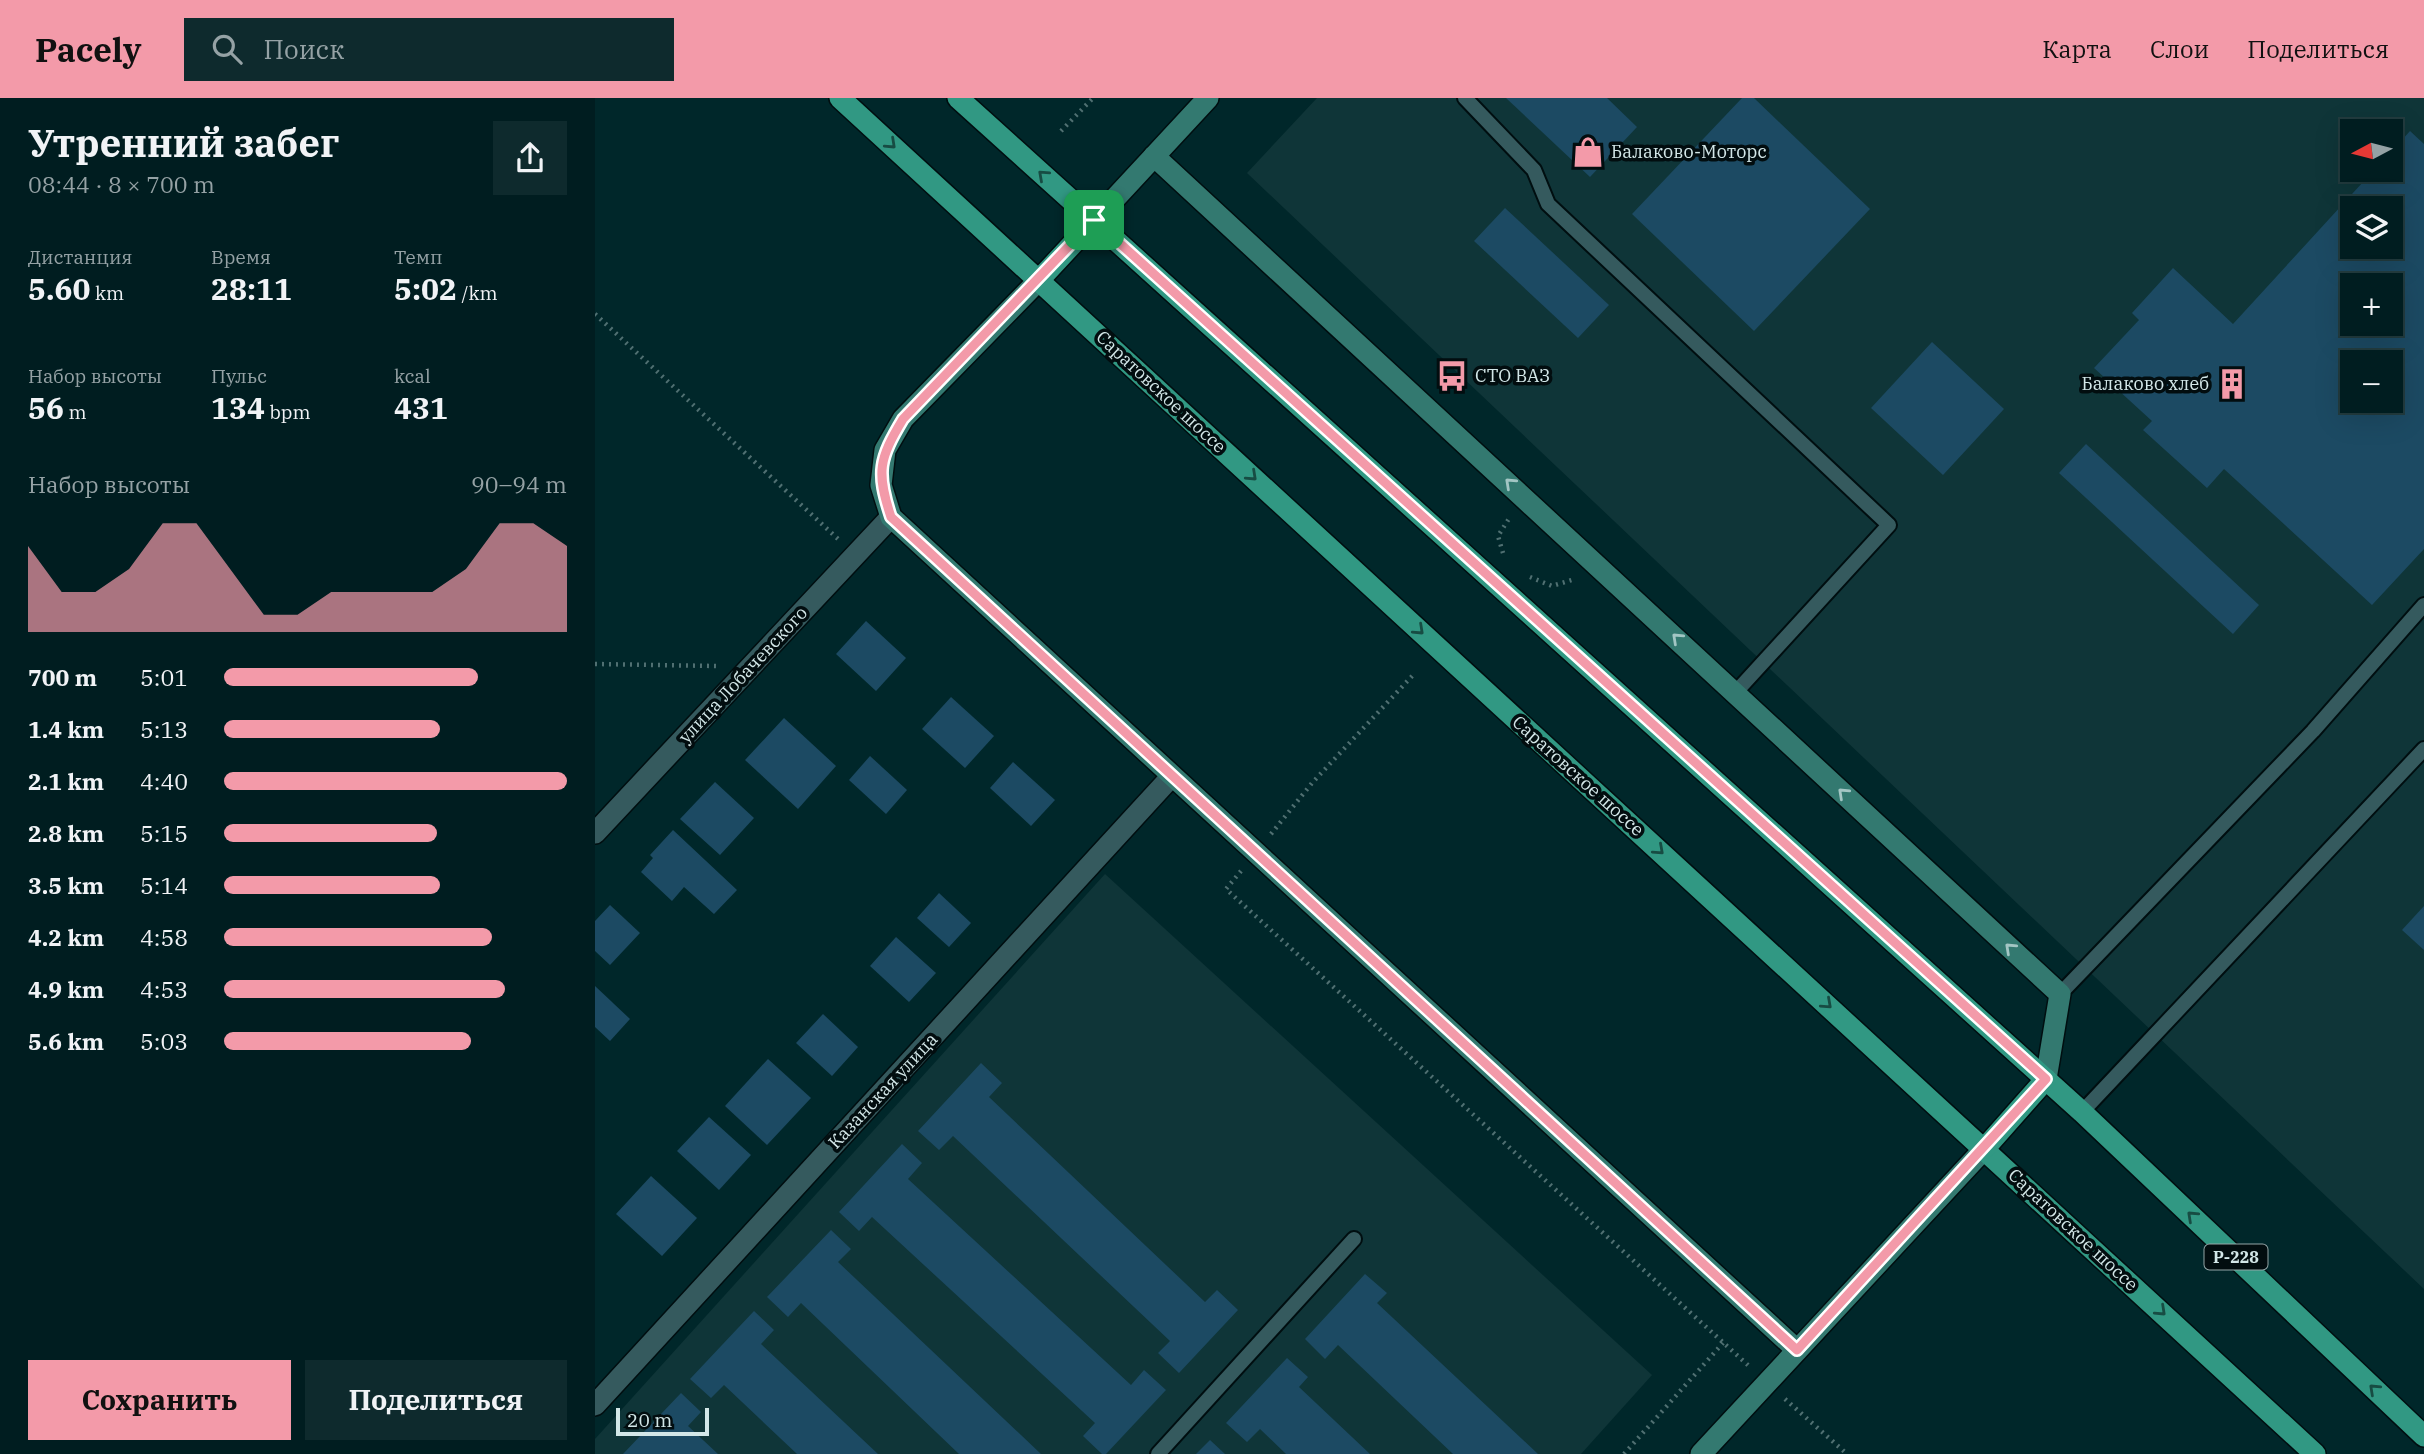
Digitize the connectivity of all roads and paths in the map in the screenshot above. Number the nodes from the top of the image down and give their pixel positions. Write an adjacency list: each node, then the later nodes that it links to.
1 (841, 98): 9 (main road, Саратовское шоссе, one-way to 9)
2 (958, 98): 8 (main road, one-way to 2)
3 (1093, 98): 6 (path)
4 (1208, 98): 7 (main road)
5 (1465, 98): 19 (lane)
6 (1061, 131)
7 (1154, 156): 8 (main road); 13 (main road, one-way to 7)
8 (1094, 220): 9 (main road); 26 (main road)
9 (1039, 280): 11 (main road); 28 (main road, Саратовское шоссе, one-way to 28)
10 (595, 314): 12 (path)
11 (891, 517): 12 (street, улица Лобачевского); 21 (main road)
12 (855, 555): 18 (street, улица Лобачевского)
13 (1604, 570): 14 (path); 19 (main road, one-way to 13)
14 (1518, 571)
15 (2424, 605): 25 (lane)
16 (595, 664): 18 (path)
17 (1414, 674): 22 (path)
18 (739, 679): 23 (street, улица Лобачевского)
19 (1735, 692): 25 (main road, one-way to 19)
20 (2422, 755): 27 (lane)
21 (1171, 777): 31 (main road); 33 (street, Казанская улица)
22 (1313, 783)
23 (595, 833)
24 (1226, 889): 30 (path)
25 (2060, 994): 26 (main road)
26 (2046, 1079): 27 (main road, Р-228); 28 (main road)
27 (2082, 1112): 34 (main road, Р-228, one-way to 27)
28 (1985, 1148): 31 (main road); 39 (main road, Саратовское шоссе, one-way to 39)
29 (1355, 1239): 35 (lane)
30 (1723, 1343): 32 (path); 36 (path)
31 (1797, 1350): 32 (main road)
32 (1767, 1383): 37 (main road); 38 (path)
33 (595, 1405)
34 (2424, 1436)
35 (1158, 1454)
36 (1624, 1454)
37 (1701, 1454)
38 (1847, 1454)
39 (2315, 1454)

